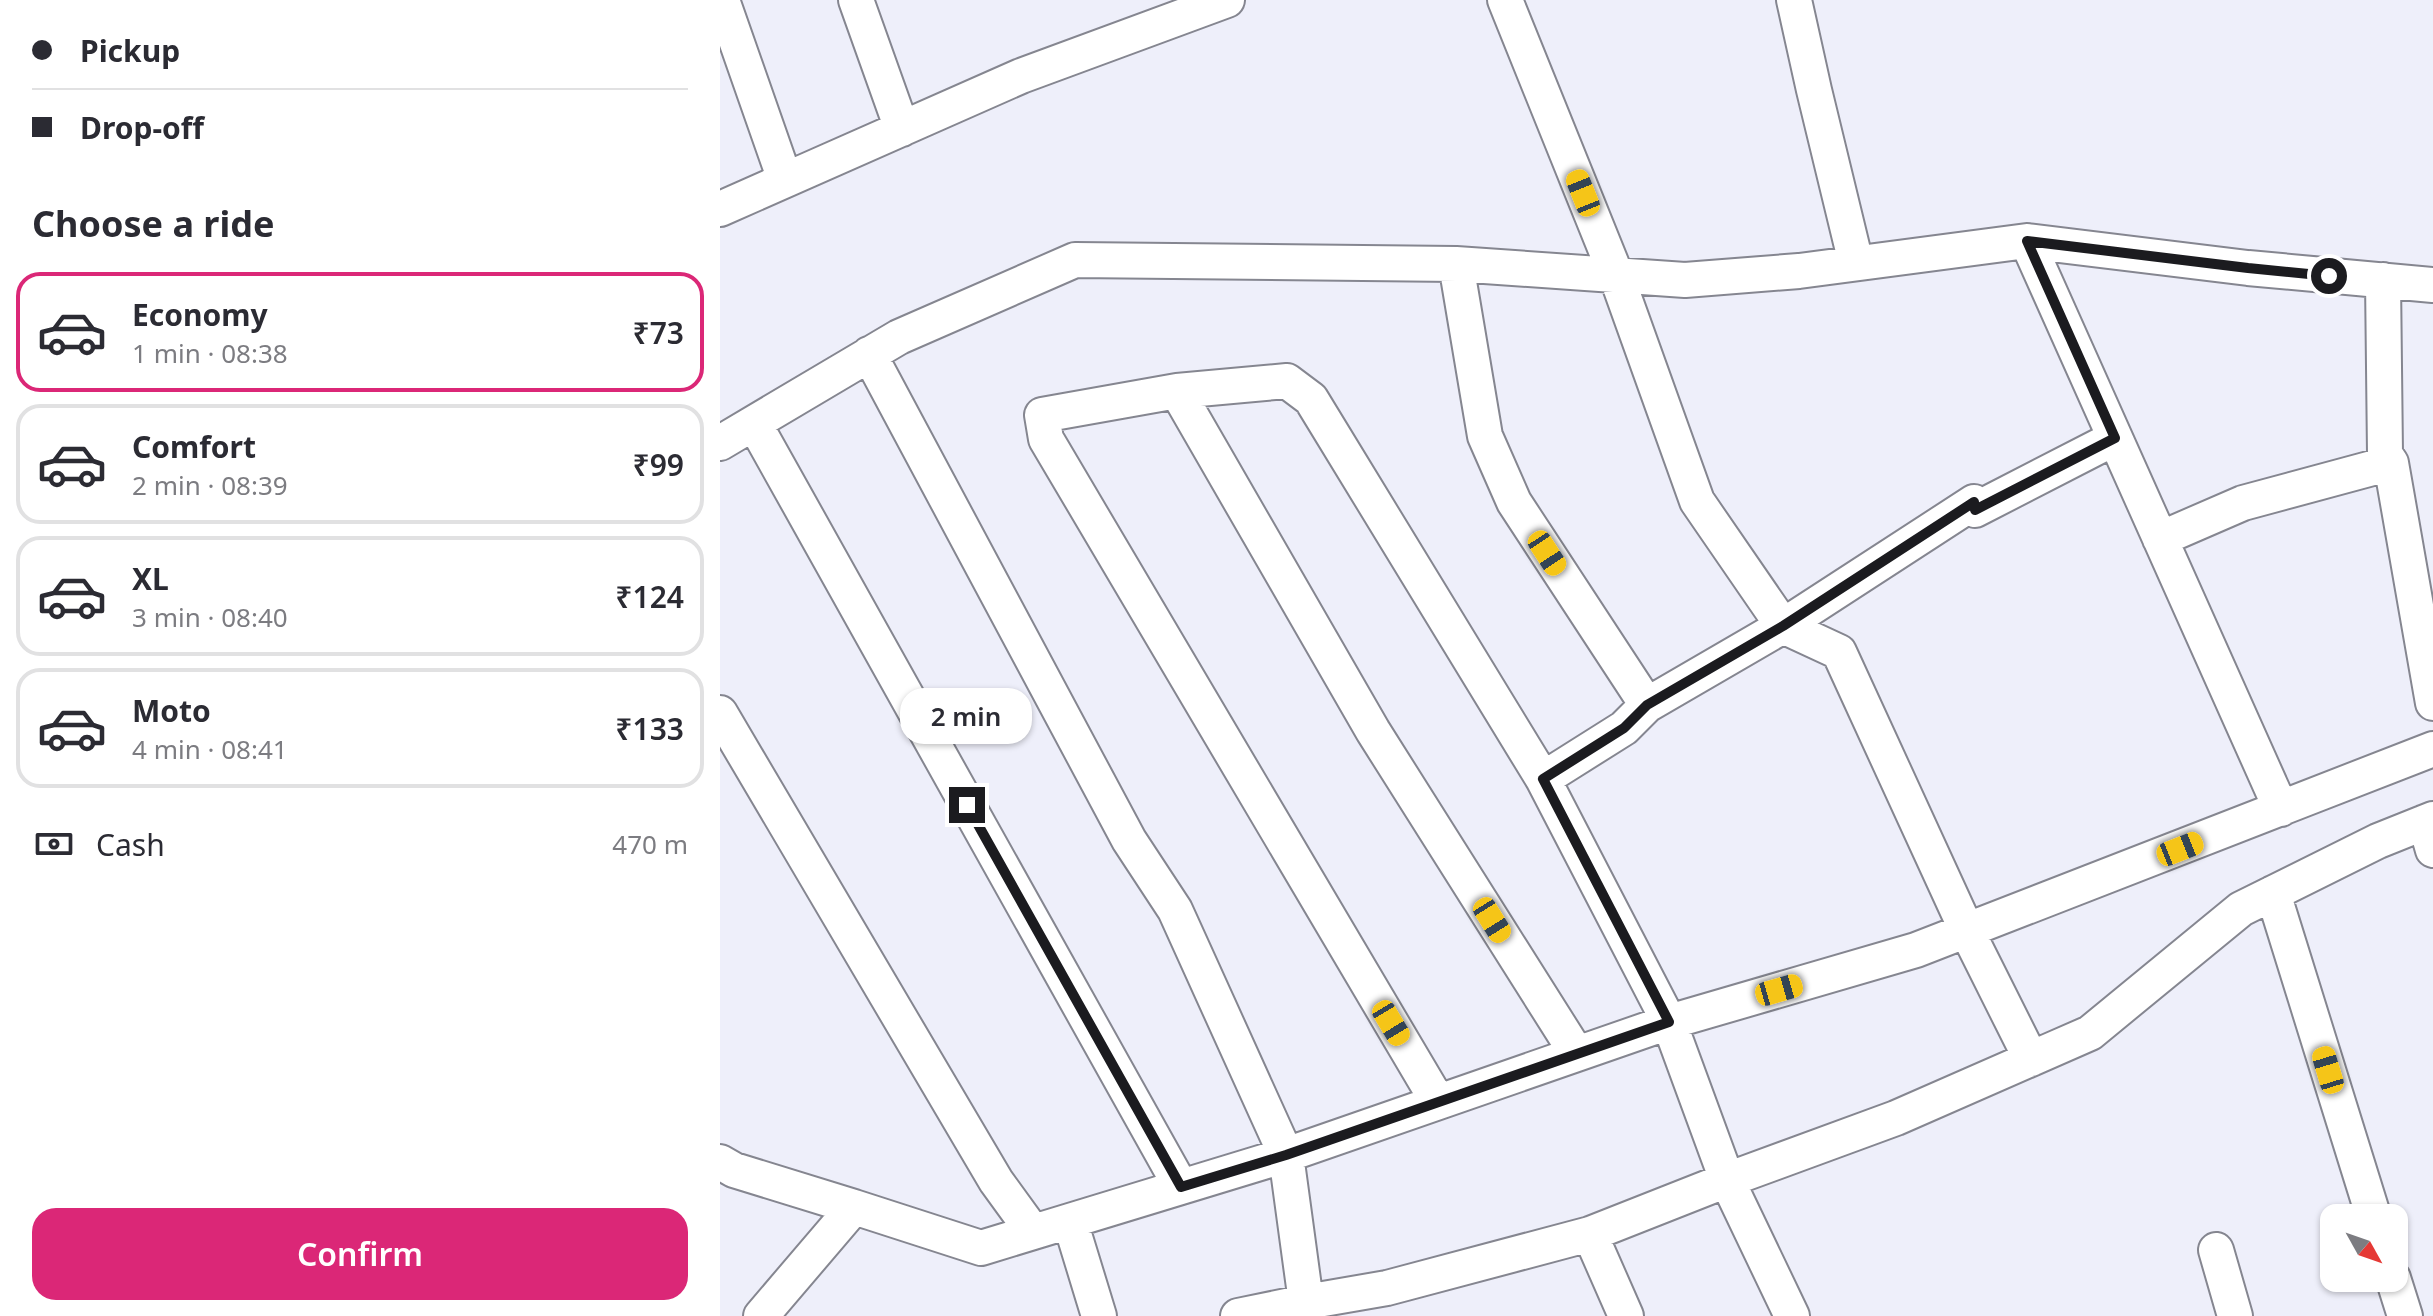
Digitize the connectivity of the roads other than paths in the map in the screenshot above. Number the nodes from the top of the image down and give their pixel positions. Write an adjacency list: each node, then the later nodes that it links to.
1 (722, 0): 7 (street)
2 (856, 0): 6 (street)
3 (1227, 0): 6 (street)
4 (1505, 0): 12 (street)
5 (1794, 0): 10 (street)
6 (902, 129): 7 (street)
7 (785, 180): 8 (street)
8 (720, 209)
9 (2027, 241): 10 (street); 13 (street); 18 (street)
10 (1856, 263): 12 (street)
11 (1456, 264): 12 (street); 15 (street); 24 (street)
12 (1616, 275): 22 (street)
13 (2383, 280): 14 (street); 20 (street)
14 (2433, 285)
15 (869, 354): 17 (street); 36 (street)
16 (1177, 391): 27 (street); 33 (street); 35 (street)
17 (754, 423): 19 (street); 39 (street)
18 (2115, 438): 21 (street); 22 (street)
19 (720, 443)
20 (2391, 463): 21 (street); 23 (street)
21 (2160, 539): 28 (street)
22 (1783, 626): 24 (street); 31 (street)
23 (2433, 703)
24 (1647, 705): 27 (street)
25 (720, 713): 43 (street)
26 (2433, 749): 28 (street)
27 (1543, 779): 32 (street)
28 (2281, 809): 31 (street)
29 (2430, 830): 30 (street)
30 (2273, 893): 34 (street); 40 (street)
31 (1967, 931): 32 (street); 34 (street)
32 (1669, 1022): 33 (street); 38 (street)
33 (1577, 1054): 35 (street)
34 (2031, 1059): 38 (street)
35 (1438, 1102): 36 (street)
36 (1286, 1155): 39 (street); 47 (street)
37 (720, 1162): 41 (street)
38 (1727, 1180): 44 (street); 52 (street)
39 (1181, 1187): 42 (street)
40 (2370, 1204)
41 (854, 1207): 43 (street); 48 (street)
42 (1070, 1221): 43 (street); 49 (street)
43 (1033, 1232)
44 (1590, 1234): 47 (street); 51 (street)
45 (2216, 1250): 53 (street)
46 (2397, 1292): 54 (street)
47 (1306, 1302): 50 (street)
48 (761, 1316)
49 (1099, 1316)
50 (1238, 1316)
51 (1626, 1316)
52 (1792, 1316)
53 (2235, 1316)
54 (2405, 1316)

